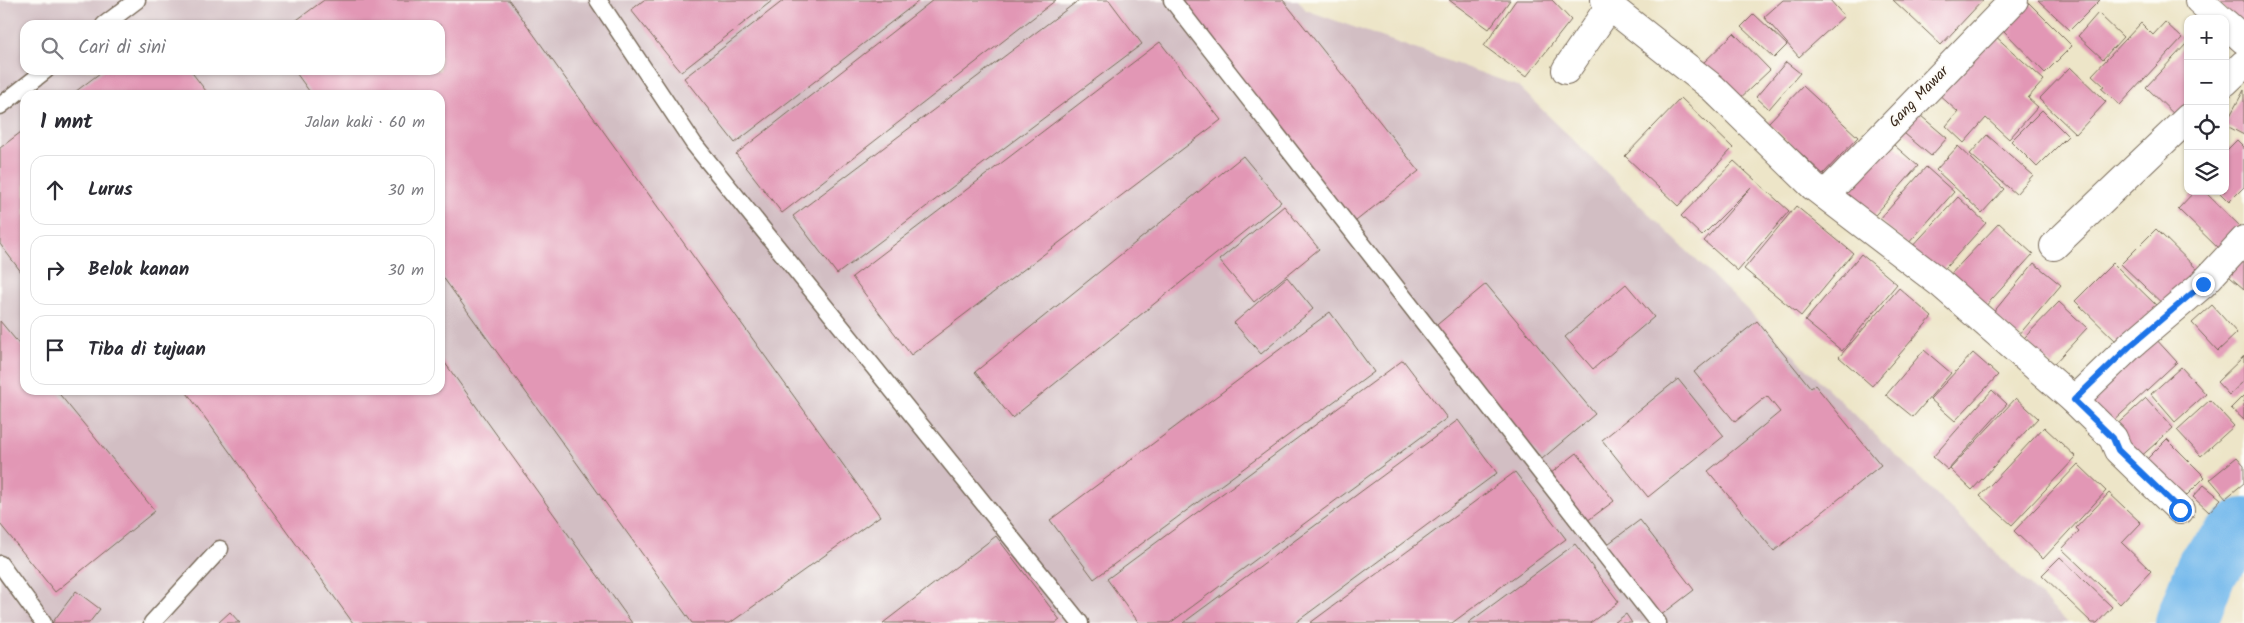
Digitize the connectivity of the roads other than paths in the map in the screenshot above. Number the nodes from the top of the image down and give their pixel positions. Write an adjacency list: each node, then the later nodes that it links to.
1 (137, 0): 6 (lane)
2 (598, 0): 26 (lane)
3 (1172, 0): 27 (lane)
4 (2014, 0): 17 (street, Gang Mawar)
5 (1607, 2): 10 (street); 17 (street)
6 (111, 20)
7 (2229, 27): 8 (street)
8 (2244, 40)
9 (2244, 64): 12 (street)
10 (1566, 70)
11 (40, 75): 14 (lane)
12 (2229, 78)
13 (20, 90): 15 (lane)
14 (20, 90)
15 (0, 106)
16 (2184, 122): 19 (street)
17 (1825, 195): 20 (street)
18 (2244, 240): 20 (street)
19 (2054, 246)
20 (2074, 400): 21 (street)
21 (2180, 510)
22 (220, 549): 25 (lane)
23 (0, 564): 24 (lane)
24 (43, 623)
25 (152, 623)
26 (1080, 623)
27 (1658, 623)

